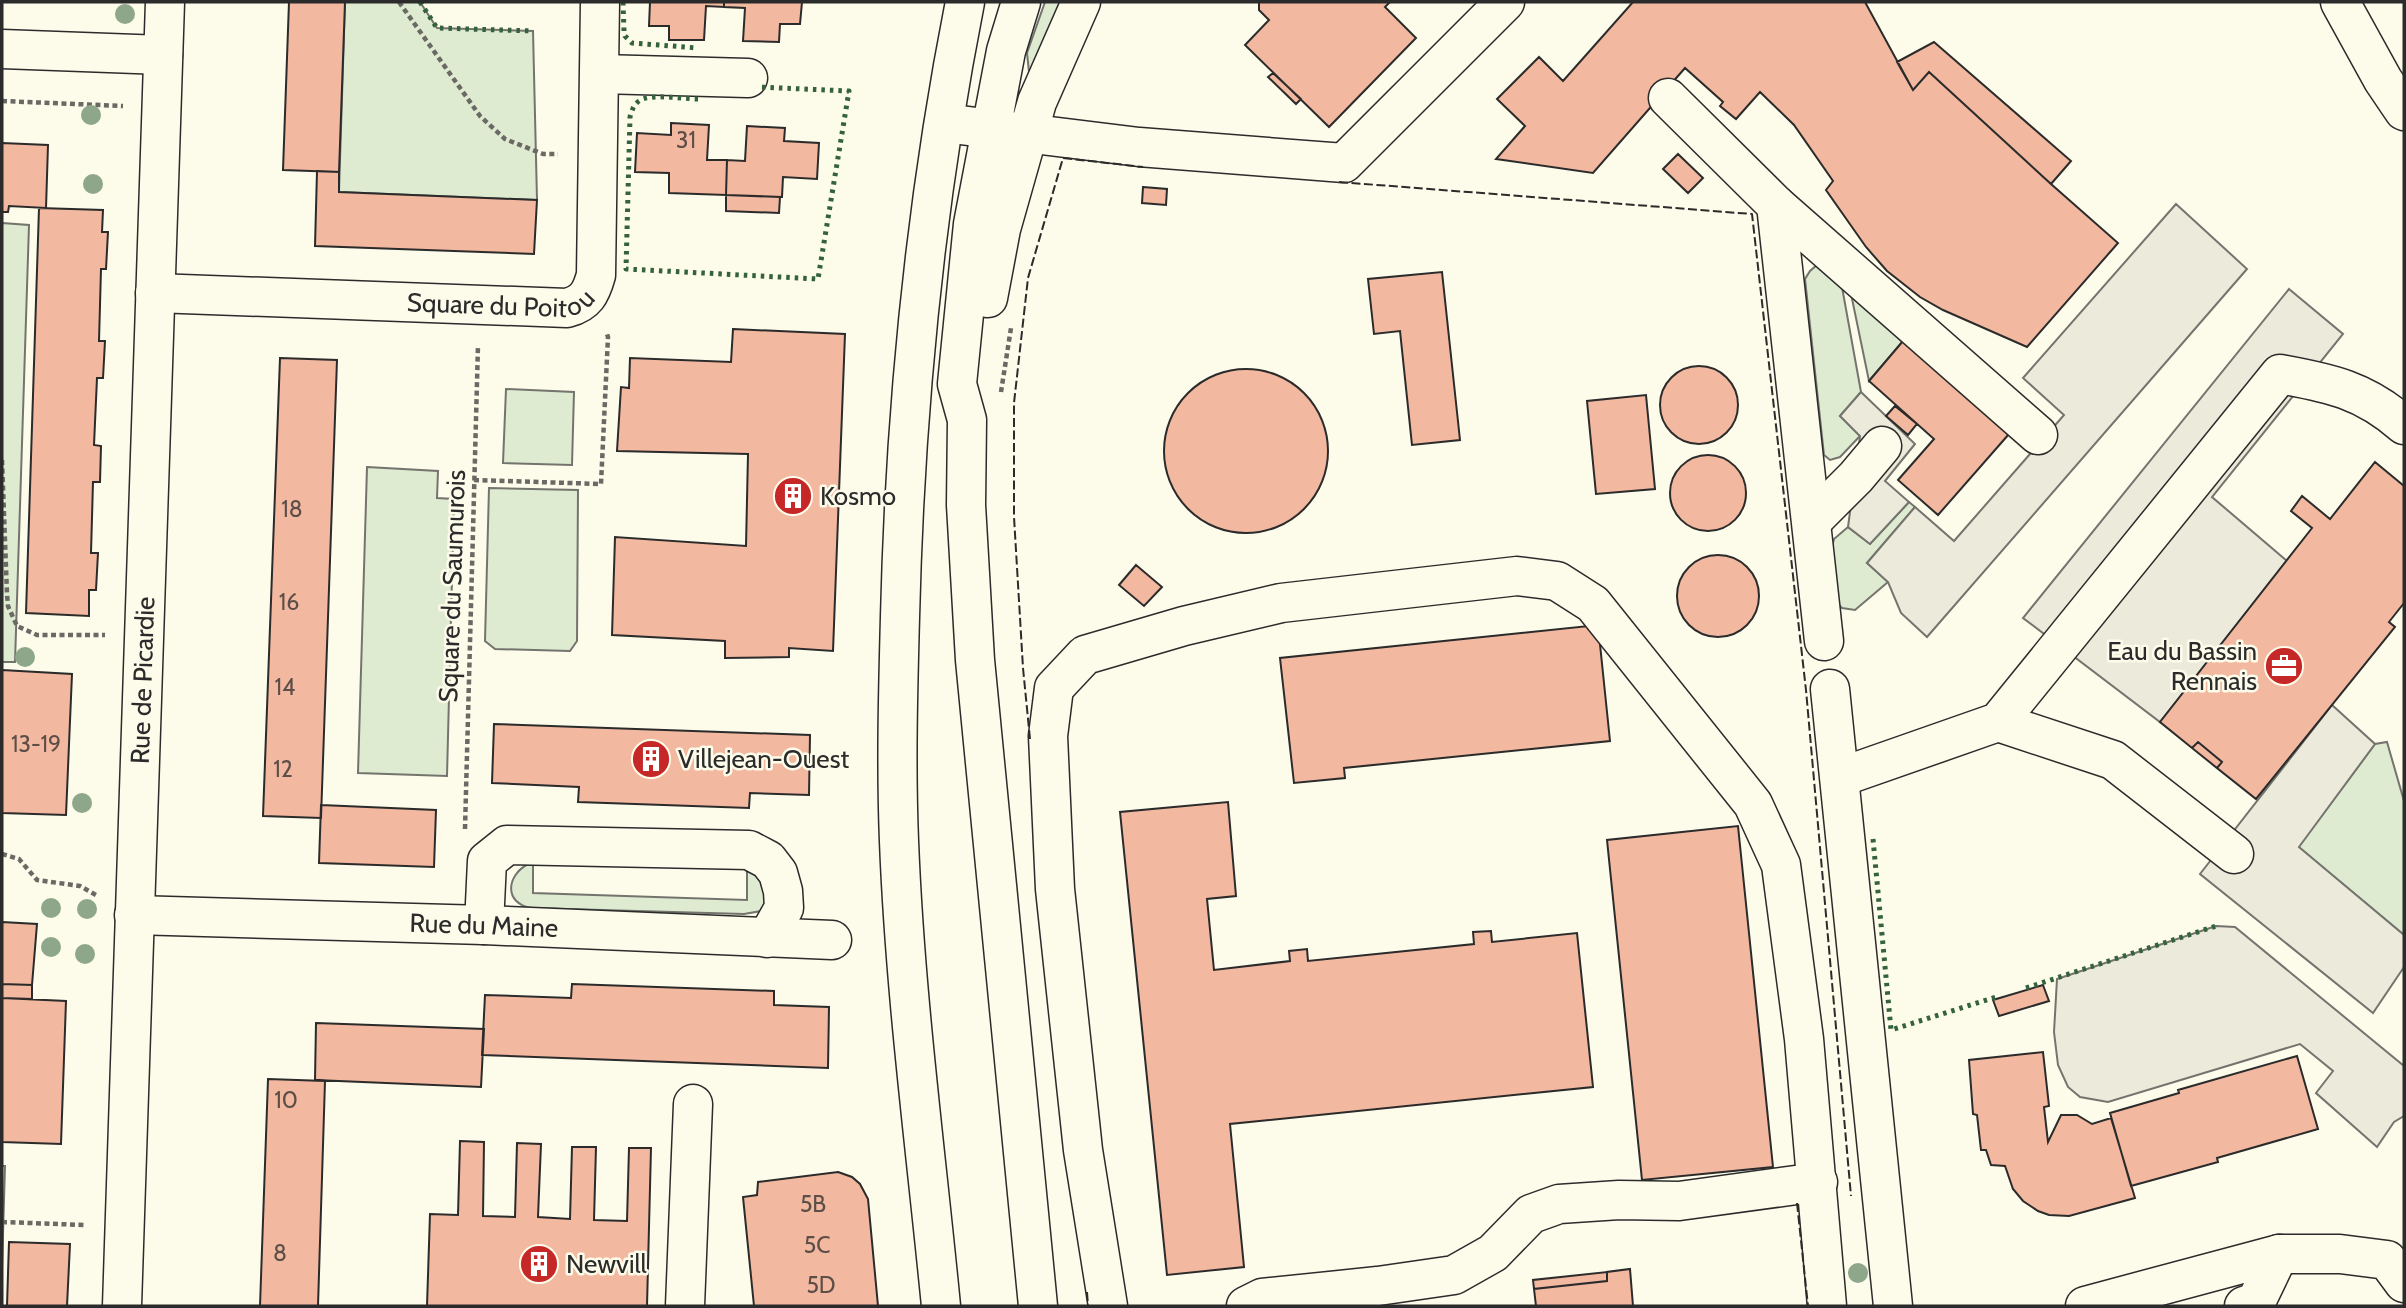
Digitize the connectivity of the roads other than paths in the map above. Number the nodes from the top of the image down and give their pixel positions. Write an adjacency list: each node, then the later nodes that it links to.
1 (165, 2): 9 (main road)
2 (600, 2): 10 (main road, Square du Poitou)
3 (965, 2): 14 (main road)
4 (1021, 2): 15 (main road)
5 (1081, 2): 16 (main road)
6 (1505, 2): 16 (main road)
7 (2340, 2): 13 (main road)
8 (2, 48): 9 (main road)
9 (145, 54): 18 (main road, Rue de Picardie)
10 (600, 74): 11 (main road); 18 (main road, Square du Poitou)
11 (748, 78)
12 (1668, 98): 17 (main road)
13 (2404, 111)
14 (944, 123): 15 (main road); 39 (main road)
15 (990, 128): 16 (main road); 19 (main road)
16 (1028, 133): 19 (main road)
17 (1776, 205): 21 (main road); 23 (main road)
18 (155, 293): 29 (main road, Rue de Picardie)
19 (967, 420): 40 (main road)
20 (2404, 425): 26 (main road)
21 (2038, 435)
22 (1882, 446): 23 (main road)
23 (1812, 521): 24 (main road)
24 (1824, 641)
25 (1830, 689): 27 (main road)
26 (1998, 722): 27 (main road); 28 (main road)
27 (1841, 777): 44 (main road)
28 (2234, 854)
29 (134, 915): 30 (main road, Rue du Maine); 37 (main road, Rue de Picardie)
30 (484, 925): 31 (main road, Rue du Maine); 31 (main road)
31 (767, 938): 32 (main road, Rue du Maine)
32 (832, 940)
33 (693, 1104): 38 (main road)
34 (1818, 1182): 41 (main road); 42 (main road); 43 (main road)
35 (2278, 1254): 36 (main road); 45 (main road); 46 (main road)
36 (2398, 1260)
37 (122, 1306)
38 (685, 1306)
39 (942, 1306)
40 (1038, 1306)
41 (1108, 1306)
42 (1246, 1306)
43 (1827, 1306)
44 (1893, 1306)
45 (2085, 1306)
46 (2244, 1306)

